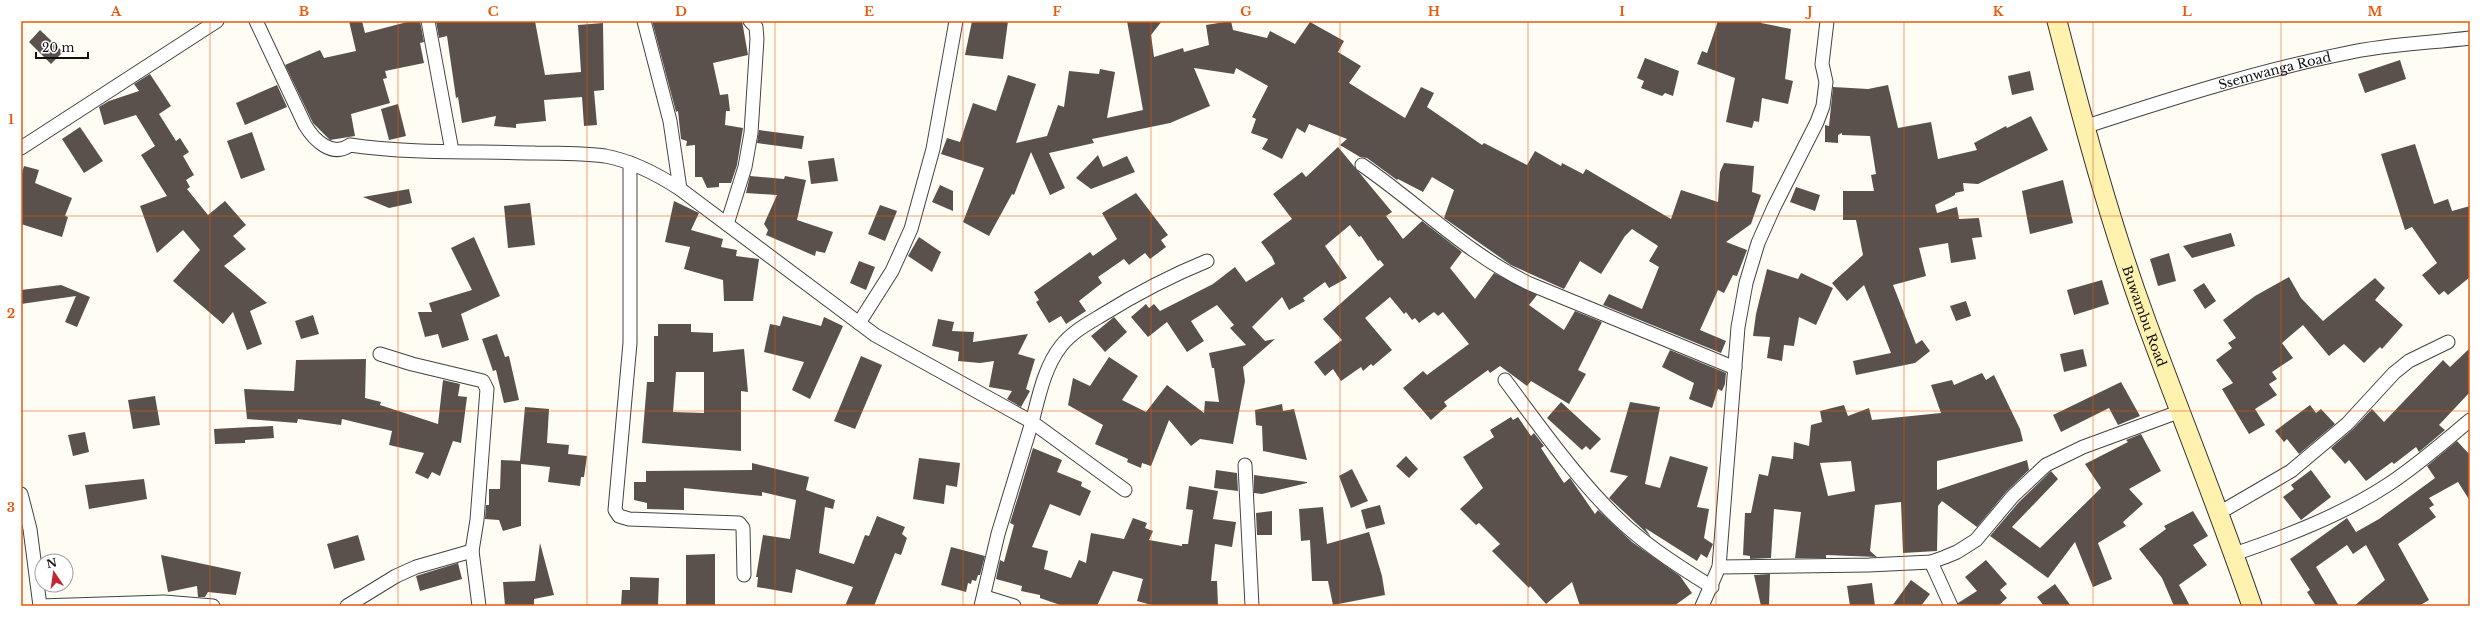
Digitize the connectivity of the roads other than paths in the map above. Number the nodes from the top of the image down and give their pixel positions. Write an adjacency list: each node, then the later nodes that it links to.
1 (217, 21): 11 (street)
2 (256, 21): 12 (street)
3 (428, 21): 12 (street)
4 (644, 21): 15 (street)
5 (750, 21): 16 (street)
6 (956, 21): 18 (street)
7 (1827, 21): 21 (street)
8 (2057, 21): 10 (street, Buwambu Road)
9 (2470, 38): 10 (street, Ssemwanga Road)
10 (2084, 127): 23 (street, Buwambu Road)
11 (21, 148)
12 (452, 151): 13 (street)
13 (630, 163): 15 (street); 35 (street)
14 (1362, 165): 21 (street)
15 (680, 189): 16 (street)
16 (727, 224): 18 (street)
17 (1207, 261): 25 (street)
18 (859, 323): 25 (street)
19 (2448, 342): 29 (street)
20 (380, 354): 31 (street)
21 (1735, 368): 34 (street)
22 (1505, 380): 36 (street)
23 (2182, 411): 29 (street, Buwambu Road); 33 (street)
24 (2470, 420): 32 (street)
25 (1032, 422): 27 (street); 37 (street)
26 (1245, 465): 43 (street)
27 (1125, 490)
28 (21, 494): 30 (street)
29 (2219, 513): 32 (street, Buwambu Road)
30 (25, 529): 38 (street)
31 (472, 551): 40 (street); 41 (street)
32 (2234, 554): 46 (street, Buwambu Road)
33 (1931, 562): 34 (street); 45 (street)
34 (1719, 567): 36 (street)
35 (744, 575)
36 (1712, 587): 44 (street)
37 (983, 602): 42 (street)
38 (40, 606): 39 (street)
39 (212, 606)
40 (347, 606)
41 (479, 606)
42 (1014, 606)
43 (1252, 606)
44 (1702, 606)
45 (1951, 606)
46 (2252, 606)

